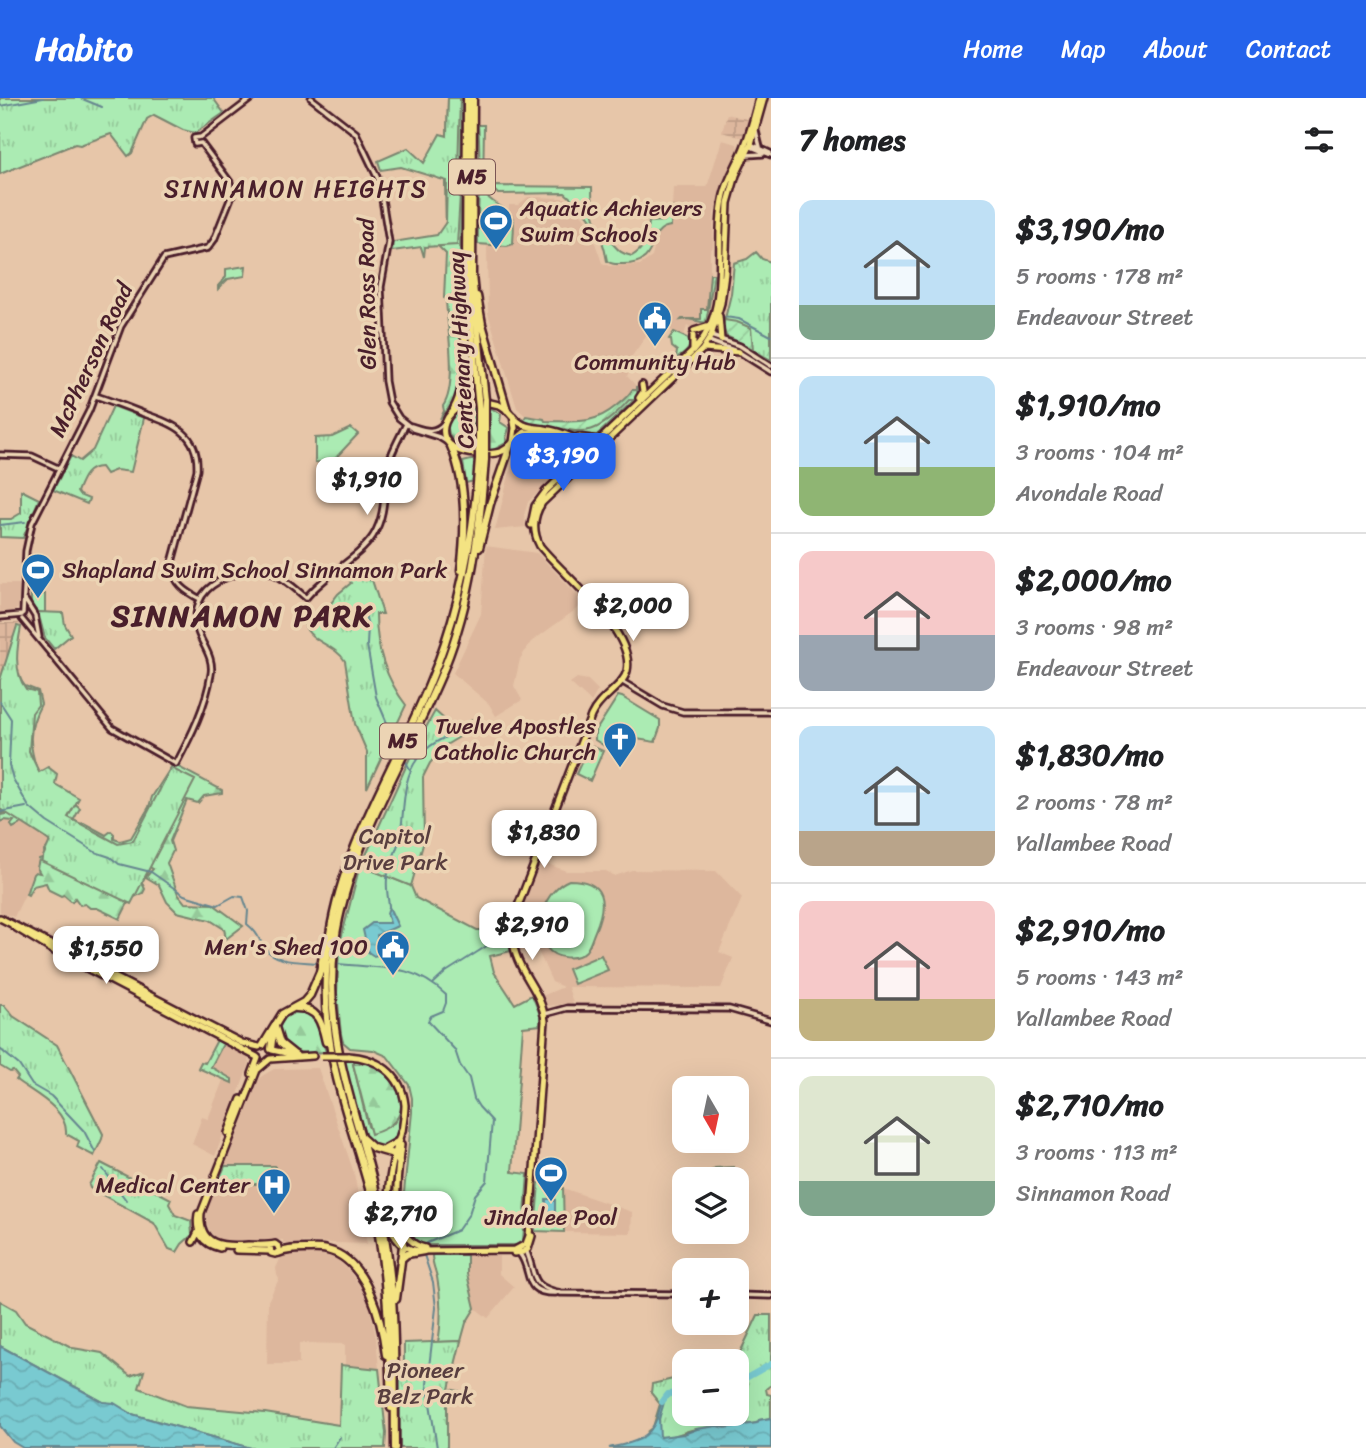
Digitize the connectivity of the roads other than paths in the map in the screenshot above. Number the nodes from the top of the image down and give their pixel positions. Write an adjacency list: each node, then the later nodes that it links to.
1 (252, 98): 8 (street)
2 (311, 98): 34 (street, Glen Ross Road)
3 (467, 98): 15 (highway, Centenary Highway / M5)
4 (472, 98): 16 (highway, Centenary Highway / M5)
5 (759, 98): 10 (main road)
6 (764, 98): 7 (main road)
7 (756, 129): 10 (main road); 11 (street)
8 (201, 137): 9 (street); 9 (street)
9 (201, 143): 27 (street, McPherson Road)
10 (749, 145): 11 (street); 12 (street); 14 (main road); 18 (main road)
11 (761, 148): 13 (street)
12 (765, 154): 13 (street); 14 (street)
13 (771, 155)
14 (746, 156): 17 (main road)
15 (466, 237): 28 (highway, Centenary Highway / M5); 30 (highway)
16 (471, 256): 28 (highway, Centenary Highway / M5); 31 (highway)
17 (719, 313): 19 (main road); 20 (main road)
18 (710, 326): 19 (main road); 22 (main road)
19 (707, 338): 20 (street); 21 (main road); 22 (main road); 23 (street)
20 (721, 340): 24 (street)
21 (702, 350): 23 (main road); 40 (main road)
22 (693, 351): 29 (main road)
23 (739, 352): 25 (street)
24 (771, 366)
25 (771, 372)
26 (642, 385): 29 (main road)
27 (96, 396): 44 (street, McPherson Road); 47 (street)
28 (482, 403): 42 (highway, Centenary Highway / M5)
29 (635, 407): 37 (main road)
30 (454, 409): 31 (main road); 33 (main road)
31 (508, 410): 32 (main road)
32 (513, 416): 35 (main road); 38 (main road)
33 (445, 421): 34 (street); 39 (main road)
34 (407, 425): 39 (street); 47 (street)
35 (568, 435): 37 (main road); 40 (main road)
36 (557, 437): 38 (main road); 40 (main road); 43 (main road)
37 (601, 440): 40 (main road)
38 (512, 444): 39 (main road); 49 (highway)
39 (449, 445): 45 (highway)
40 (590, 453): 43 (main road); 55 (main road)
41 (0, 455): 44 (street)
42 (482, 455): 45 (highway, Centenary Highway / M5); 49 (highway, Centenary Highway / M5)
43 (570, 468): 55 (main road)
44 (60, 469): 46 (street, McPherson Road)
45 (462, 585): 57 (highway, Centenary Highway / M5)
46 (24, 598): 48 (street); 50 (street, McPherson Road)
47 (200, 599): 54 (street)
48 (31, 611): 50 (street); 52 (street)
49 (463, 612): 72 (highway, Centenary Highway / M5)
50 (22, 616): 51 (street); 53 (street)
51 (1, 617)
52 (35, 620): 53 (street); 54 (street)
53 (28, 624): 54 (street)
54 (40, 640)
55 (621, 681): 56 (street); 61 (main road)
56 (771, 712)
57 (334, 912): 60 (highway); 70 (highway, Centenary Highway / M5)
58 (0, 918): 59 (main road)
59 (8, 922): 64 (main road); 67 (main road)
60 (291, 1008): 63 (highway); 70 (highway)
61 (544, 1014): 62 (street); 82 (main road)
62 (771, 1021)
63 (274, 1029): 64 (highway); 65 (highway); 66 (highway)
64 (261, 1046): 65 (main road); 67 (main road)
65 (272, 1050): 66 (main road); 69 (main road)
66 (295, 1055): 68 (main road)
67 (255, 1056): 69 (main road); 77 (main road)
68 (313, 1056): 69 (main road); 71 (main road, bridge)
69 (268, 1060): 77 (main road)
70 (334, 1066): 90 (highway, Centenary Highway / M5)
71 (402, 1129): 73 (main road); 75 (main road)
72 (361, 1137): 74 (highway); 89 (highway, Centenary Highway / M5)
73 (399, 1141): 74 (highway); 75 (main road)
74 (383, 1150): 75 (highway)
75 (398, 1159): 76 (main road); 79 (main road)
76 (402, 1228): 79 (highway); 80 (main road)
77 (202, 1235): 78 (main road); 83 (main road)
78 (193, 1242)
79 (403, 1246): 81 (main road); 84 (highway)
80 (435, 1250): 81 (main road); 82 (main road)
81 (424, 1251): 84 (highway)
82 (522, 1251): 85 (street); 85 (street)
83 (278, 1252): 90 (highway)
84 (401, 1259): 89 (highway)
85 (531, 1281): 86 (street)
86 (672, 1294)
87 (749, 1295): 88 (street)
88 (771, 1296)
89 (394, 1333): 91 (highway, Centenary Highway / M5)
90 (390, 1374): 91 (highway, Centenary Highway / M5)
91 (393, 1437): 92 (highway, Centenary Highway / M5)
92 (393, 1448)

